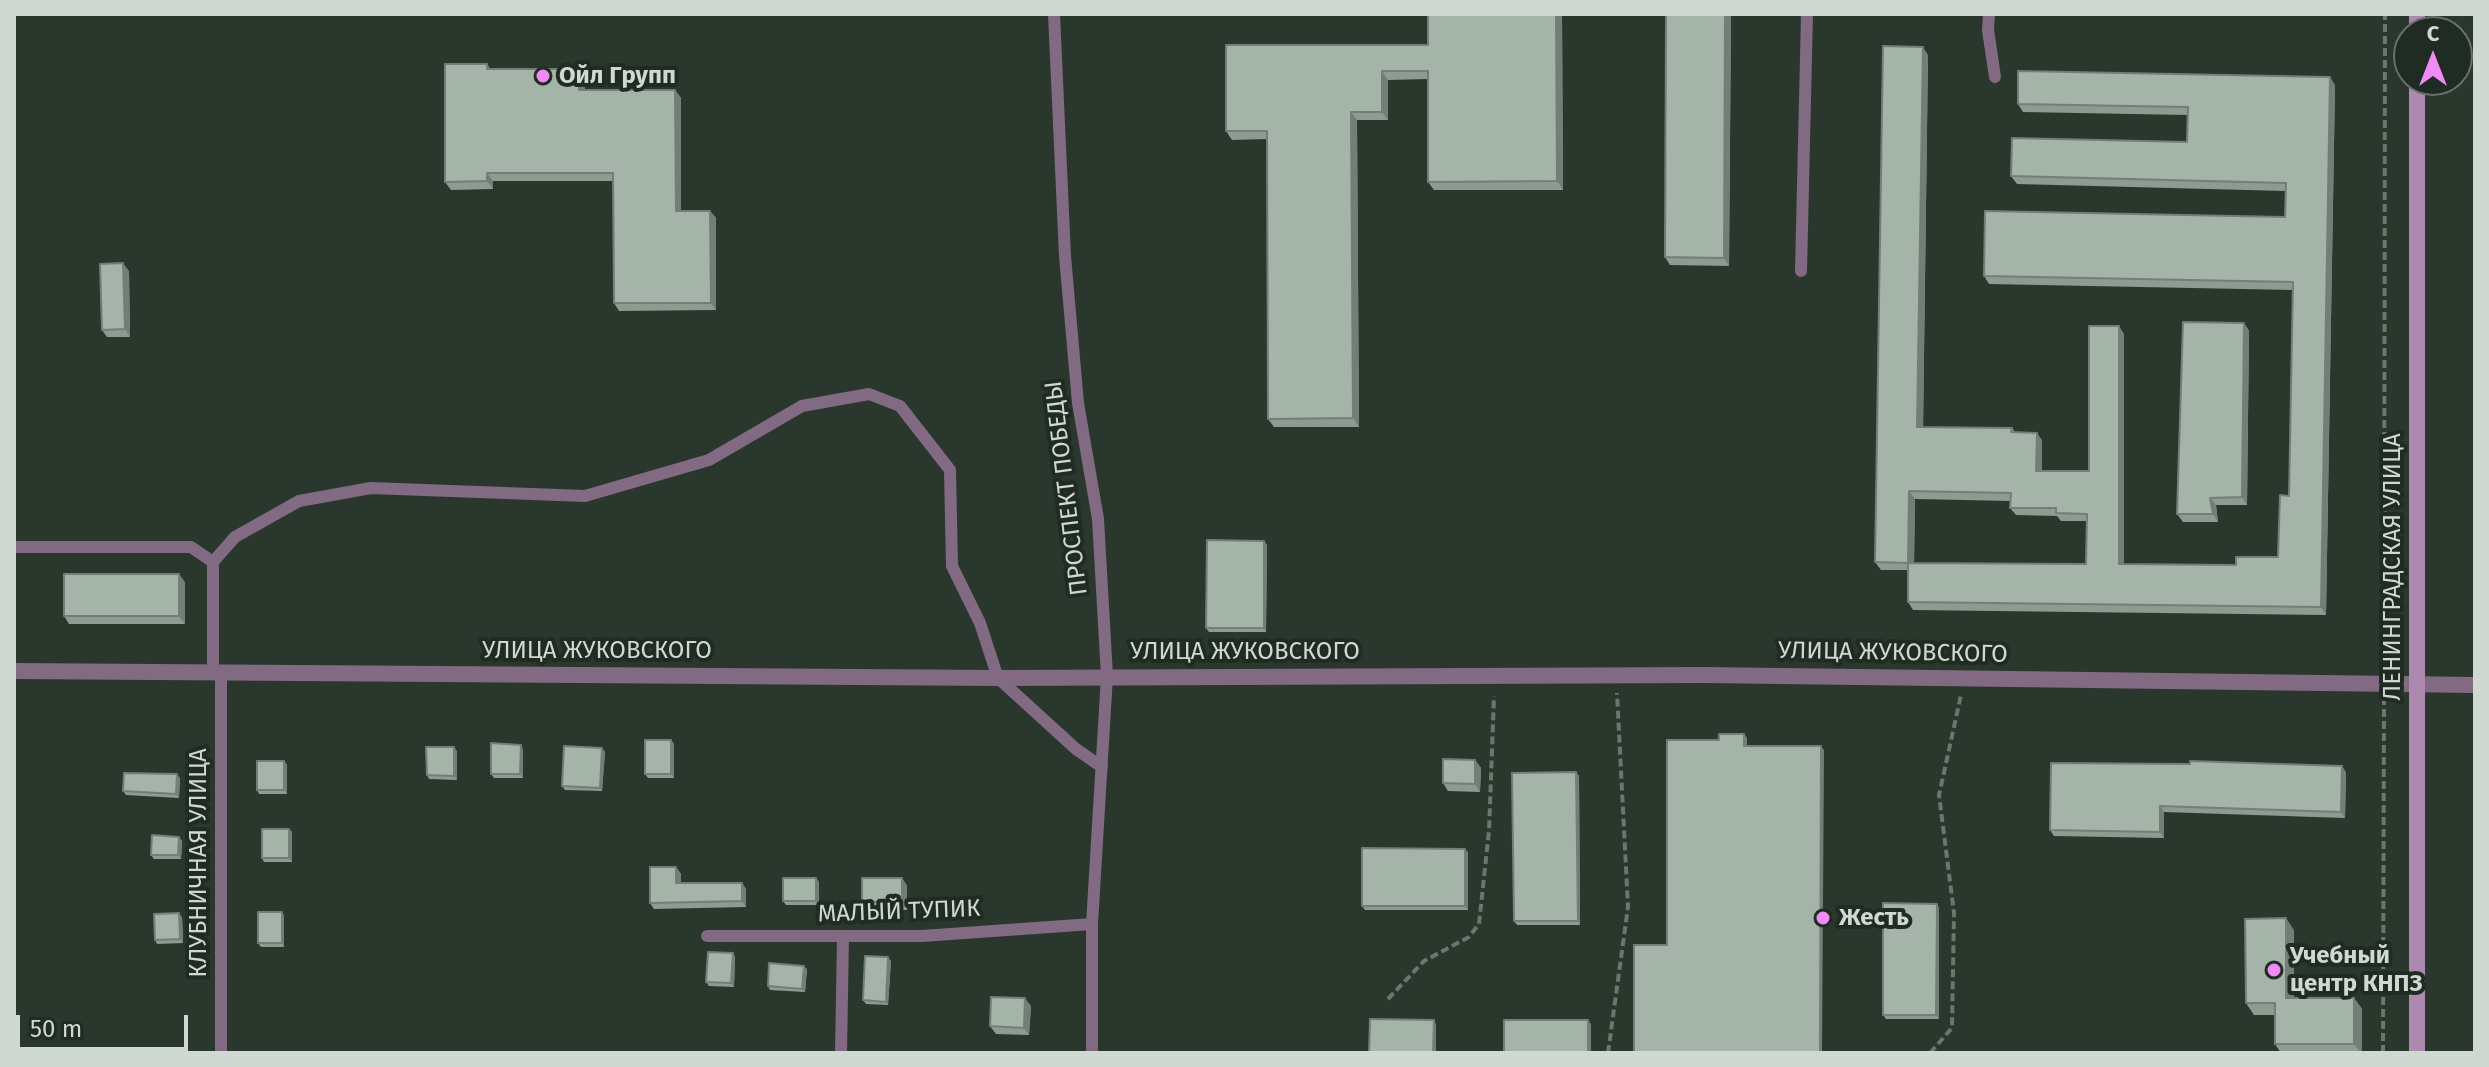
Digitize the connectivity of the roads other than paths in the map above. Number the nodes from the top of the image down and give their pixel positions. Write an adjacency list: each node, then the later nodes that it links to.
1 (1054, 14): 11 (lane, ПРОСПЕКТ ПОБЕДЫ)
2 (1807, 14): 6 (lane)
3 (1989, 14): 4 (lane)
4 (1995, 77)
5 (2417, 96): 13 (main road, ЛЕНИНГРАДСКАЯ УЛИЦА)
6 (1801, 271)
7 (14, 547): 8 (lane)
8 (213, 562): 10 (lane, КЛУБНИЧНАЯ УЛИЦА); 12 (lane)
9 (14, 671): 10 (street, УЛИЦА ЖУКОВСКОГО)
10 (217, 672): 12 (street, УЛИЦА ЖУКОВСКОГО); 19 (lane, КЛУБНИЧНАЯ УЛИЦА)
11 (1107, 676): 12 (street, УЛИЦА ЖУКОВСКОГО); 13 (street, УЛИЦА ЖУКОВСКОГО); 15 (lane, ПРОСПЕКТ ПОБЕДЫ)
12 (998, 678): 15 (lane)
13 (2417, 682): 14 (street, УЛИЦА ЖУКОВСКОГО); 22 (main road, ЛЕНИНГРАДСКАЯ УЛИЦА)
14 (2475, 685)
15 (1102, 767): 16 (lane, ПРОСПЕКТ ПОБЕДЫ)
16 (1092, 924): 18 (lane, МАЛЫЙ ТУПИК); 21 (lane, ПРОСПЕКТ ПОБЕДЫ)
17 (707, 936): 18 (lane, МАЛЫЙ ТУПИК)
18 (843, 937): 20 (lane)
19 (221, 1053)
20 (841, 1053)
21 (1092, 1053)
22 (2417, 1053)

